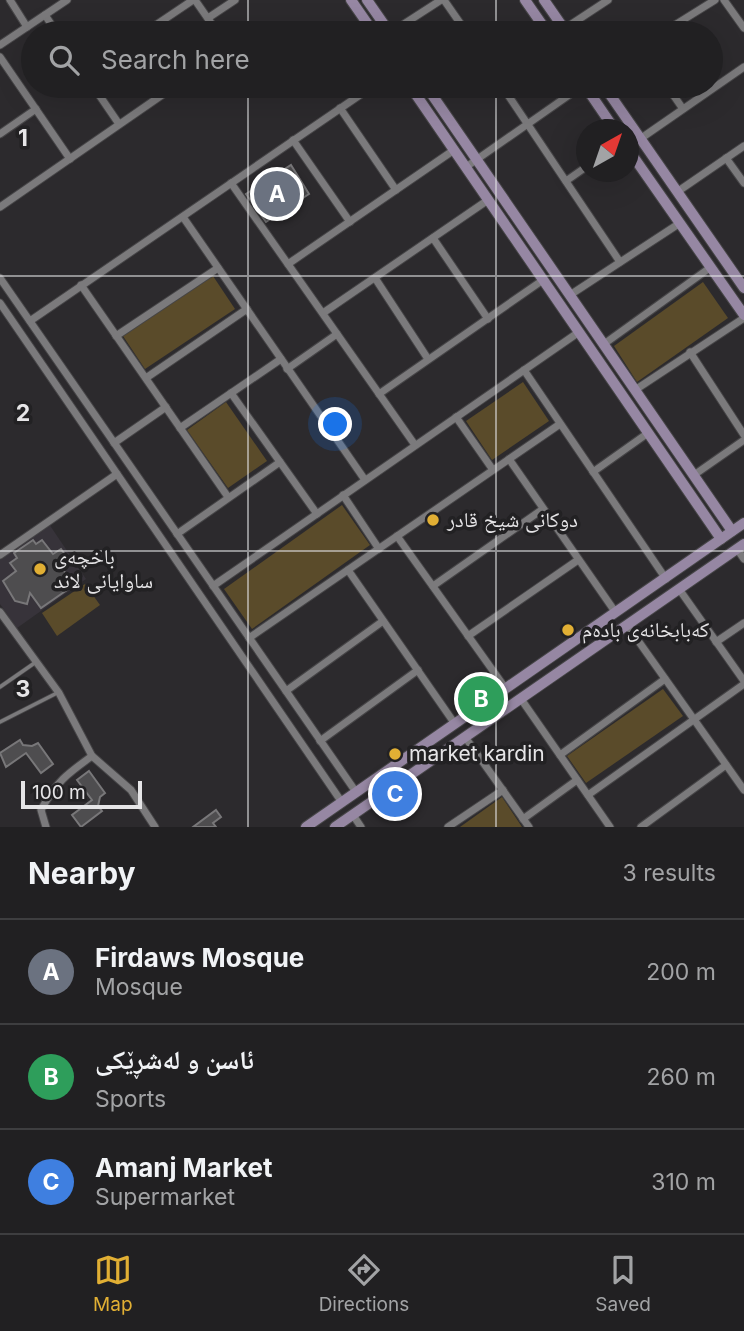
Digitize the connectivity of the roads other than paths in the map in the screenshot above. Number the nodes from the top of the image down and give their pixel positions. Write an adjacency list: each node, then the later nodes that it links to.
1 (10, 0): 15 (street)
2 (66, 0): 13 (street)
3 (194, 0): 14 (street); 18 (street)
4 (234, 0): 14 (street)
5 (351, 0): 20 (street)
6 (367, 0): 21 (street)
7 (443, 0): 22 (street); 23 (street)
8 (525, 0): 24 (street)
9 (544, 0): 25 (street)
10 (608, 0): 26 (street)
11 (715, 0): 27 (street)
12 (724, 0): 28 (street)
13 (45, 15): 16 (street); 17 (street)
14 (208, 18): 19 (street)
15 (23, 21)
16 (36, 21)
17 (49, 21)
18 (162, 21)
19 (210, 21)
20 (366, 21)
21 (382, 21)
22 (409, 21)
23 (458, 21)
24 (540, 21)
25 (559, 21)
26 (580, 21)
27 (682, 21)
28 (744, 28)
29 (21, 31): 30 (street)
30 (0, 46)
31 (0, 57): 34 (street)
32 (744, 67): 33 (street)
33 (723, 81)
34 (21, 87)
35 (28, 98): 48 (street)
36 (101, 98): 51 (street)
37 (157, 98): 51 (street)
38 (355, 98): 47 (street)
39 (418, 98): 57 (street)
40 (434, 98): 60 (street)
41 (510, 98): 52 (street)
42 (566, 98): 52 (street)
43 (592, 98): 50 (street)
44 (612, 98): 54 (street)
45 (675, 98): 49 (street)
46 (699, 98): 49 (street)
47 (340, 108): 55 (street); 69 (street)
48 (36, 109): 53 (street); 59 (street)
49 (683, 109): 54 (street)
50 (607, 119)
51 (119, 124): 59 (street)
52 (528, 124): 60 (street); 66 (street)
53 (0, 134)
54 (640, 139): 61 (street)
55 (293, 141): 67 (street); 74 (street)
56 (744, 146): 58 (street)
57 (454, 150): 63 (street); 69 (street)
58 (726, 158): 68 (street); 70 (street)
59 (70, 159): 72 (street)
60 (477, 160): 63 (street); 87 (street)
61 (658, 164): 64 (street); 70 (street)
62 (639, 165): 64 (street)
63 (466, 167): 71 (street)
64 (645, 173): 75 (street)
65 (576, 174): 66 (street)
66 (566, 181): 77 (street)
67 (231, 183): 73 (street); 78 (street)
68 (744, 183)
69 (396, 190): 74 (street)
70 (677, 192): 85 (street)
71 (488, 200): 76 (street); 83 (street)
72 (0, 207)
73 (183, 217): 80 (street); 84 (street)
74 (349, 222): 78 (street)
75 (680, 223): 77 (street); 79 (street)
76 (433, 237): 82 (street); 92 (street)
77 (620, 262): 87 (street)
78 (288, 264): 90 (street)
79 (711, 267): 91 (street); 97 (street)
80 (218, 268): 89 (street); 96 (street)
81 (0, 278): 86 (street)
82 (375, 278): 90 (street); 100 (street)
83 (543, 280): 92 (street); 94 (street)
84 (81, 285): 93 (street); 96 (street)
85 (744, 288)
86 (3, 290): 93 (street)
87 (570, 295): 97 (street)
88 (0, 303): 119 (street)
89 (247, 309): 99 (street); 103 (street)
90 (323, 313): 95 (street)
91 (744, 317): 98 (street)
92 (488, 319): 100 (street)
93 (30, 321): 113 (street)
94 (579, 332): 102 (street); 111 (street)
95 (337, 334): 101 (street); 106 (street)
96 (116, 336): 103 (street)
97 (604, 344): 104 (street)
98 (690, 352): 104 (street); 112 (street)
99 (281, 359): 101 (street); 105 (street)
100 (428, 359): 106 (street)
101 (287, 369): 121 (street)
102 (524, 370): 108 (street); 109 (street)
103 (146, 378): 107 (street)
104 (635, 390): 120 (street)
105 (231, 393): 110 (street); 116 (street)
106 (379, 394): 114 (street)
107 (166, 407): 110 (street); 113 (street)
108 (456, 417): 114 (street); 117 (street)
109 (560, 424): 115 (street); 118 (street)
110 (180, 428): 123 (street)
111 (648, 433): 118 (street); 130 (street)
112 (744, 437): 120 (street)
113 (114, 443): 128 (street)
114 (415, 445): 121 (street)
115 (509, 459): 117 (street); 124 (street)
116 (280, 462): 123 (street); 125 (street)
117 (493, 470): 129 (street)
118 (593, 472): 137 (street)
119 (117, 474): 133 (street); 143 (street)
120 (694, 475): 127 (street)
121 (365, 480): 122 (street)
122 (343, 495): 125 (street); 132 (street)
123 (229, 497): 128 (street)
124 (543, 509): 134 (street); 139 (street)
125 (317, 514): 138 (street)
126 (744, 523): 127 (street)
127 (733, 531): 130 (street)
128 (177, 534): 138 (street)
129 (397, 536): 132 (street); 139 (street)
130 (721, 539): 137 (street)
131 (740, 547): 135 (street); 140 (street)
132 (379, 549): 136 (street)
133 (0, 555)
134 (578, 559): 144 (street); 149 (street)
135 (744, 559)
136 (348, 570): 145 (street); 150 (street)
137 (666, 579): 144 (street)
138 (213, 586): 141 (street)
139 (433, 586): 149 (street)
140 (679, 589): 147 (street); 151 (street)
141 (225, 602): 143 (street); 150 (street)
142 (0, 612): 153 (street)
143 (211, 612): 175 (street)
144 (615, 613): 148 (street)
145 (383, 621): 154 (street); 159 (street)
146 (744, 623): 151 (street)
147 (627, 625): 152 (street); 155 (street)
148 (585, 634): 152 (street); 158 (street)
149 (468, 636): 158 (street)
150 (249, 638): 159 (street)
151 (716, 642): 156 (street)
152 (594, 648): 161 (street)
153 (36, 662): 157 (lane); 160 (street)
154 (418, 670): 164 (street); 166 (street)
155 (665, 679): 162 (street); 167 (street)
156 (744, 683): 162 (street)
157 (0, 687)
158 (506, 689): 164 (street)
159 (286, 691): 166 (street)
160 (59, 693): 163 (lane); 168 (street)
161 (521, 699): 165 (street); 167 (street)
162 (693, 719): 169 (street); 174 (street)
163 (0, 722)
164 (455, 724): 173 (street)
165 (466, 737): 171 (street); 176 (street)
166 (320, 741): 173 (street)
167 (560, 755): 170 (street)
168 (92, 756): 178 (street); 179 (street)
169 (726, 765): 172 (street); 186 (street)
170 (577, 780): 174 (street); 177 (street)
171 (503, 790): 177 (street); 183 (street)
172 (744, 790)
173 (356, 792): 175 (street)
174 (587, 794): 185 (street)
175 (341, 801): 180 (street)
176 (353, 815): 181 (street); 182 (street)
177 (523, 819): 184 (street)
178 (46, 827)
179 (155, 827)
180 (306, 827)
181 (335, 827)
182 (362, 827)
183 (448, 827)
184 (529, 827)
185 (610, 827)
186 (641, 827)

